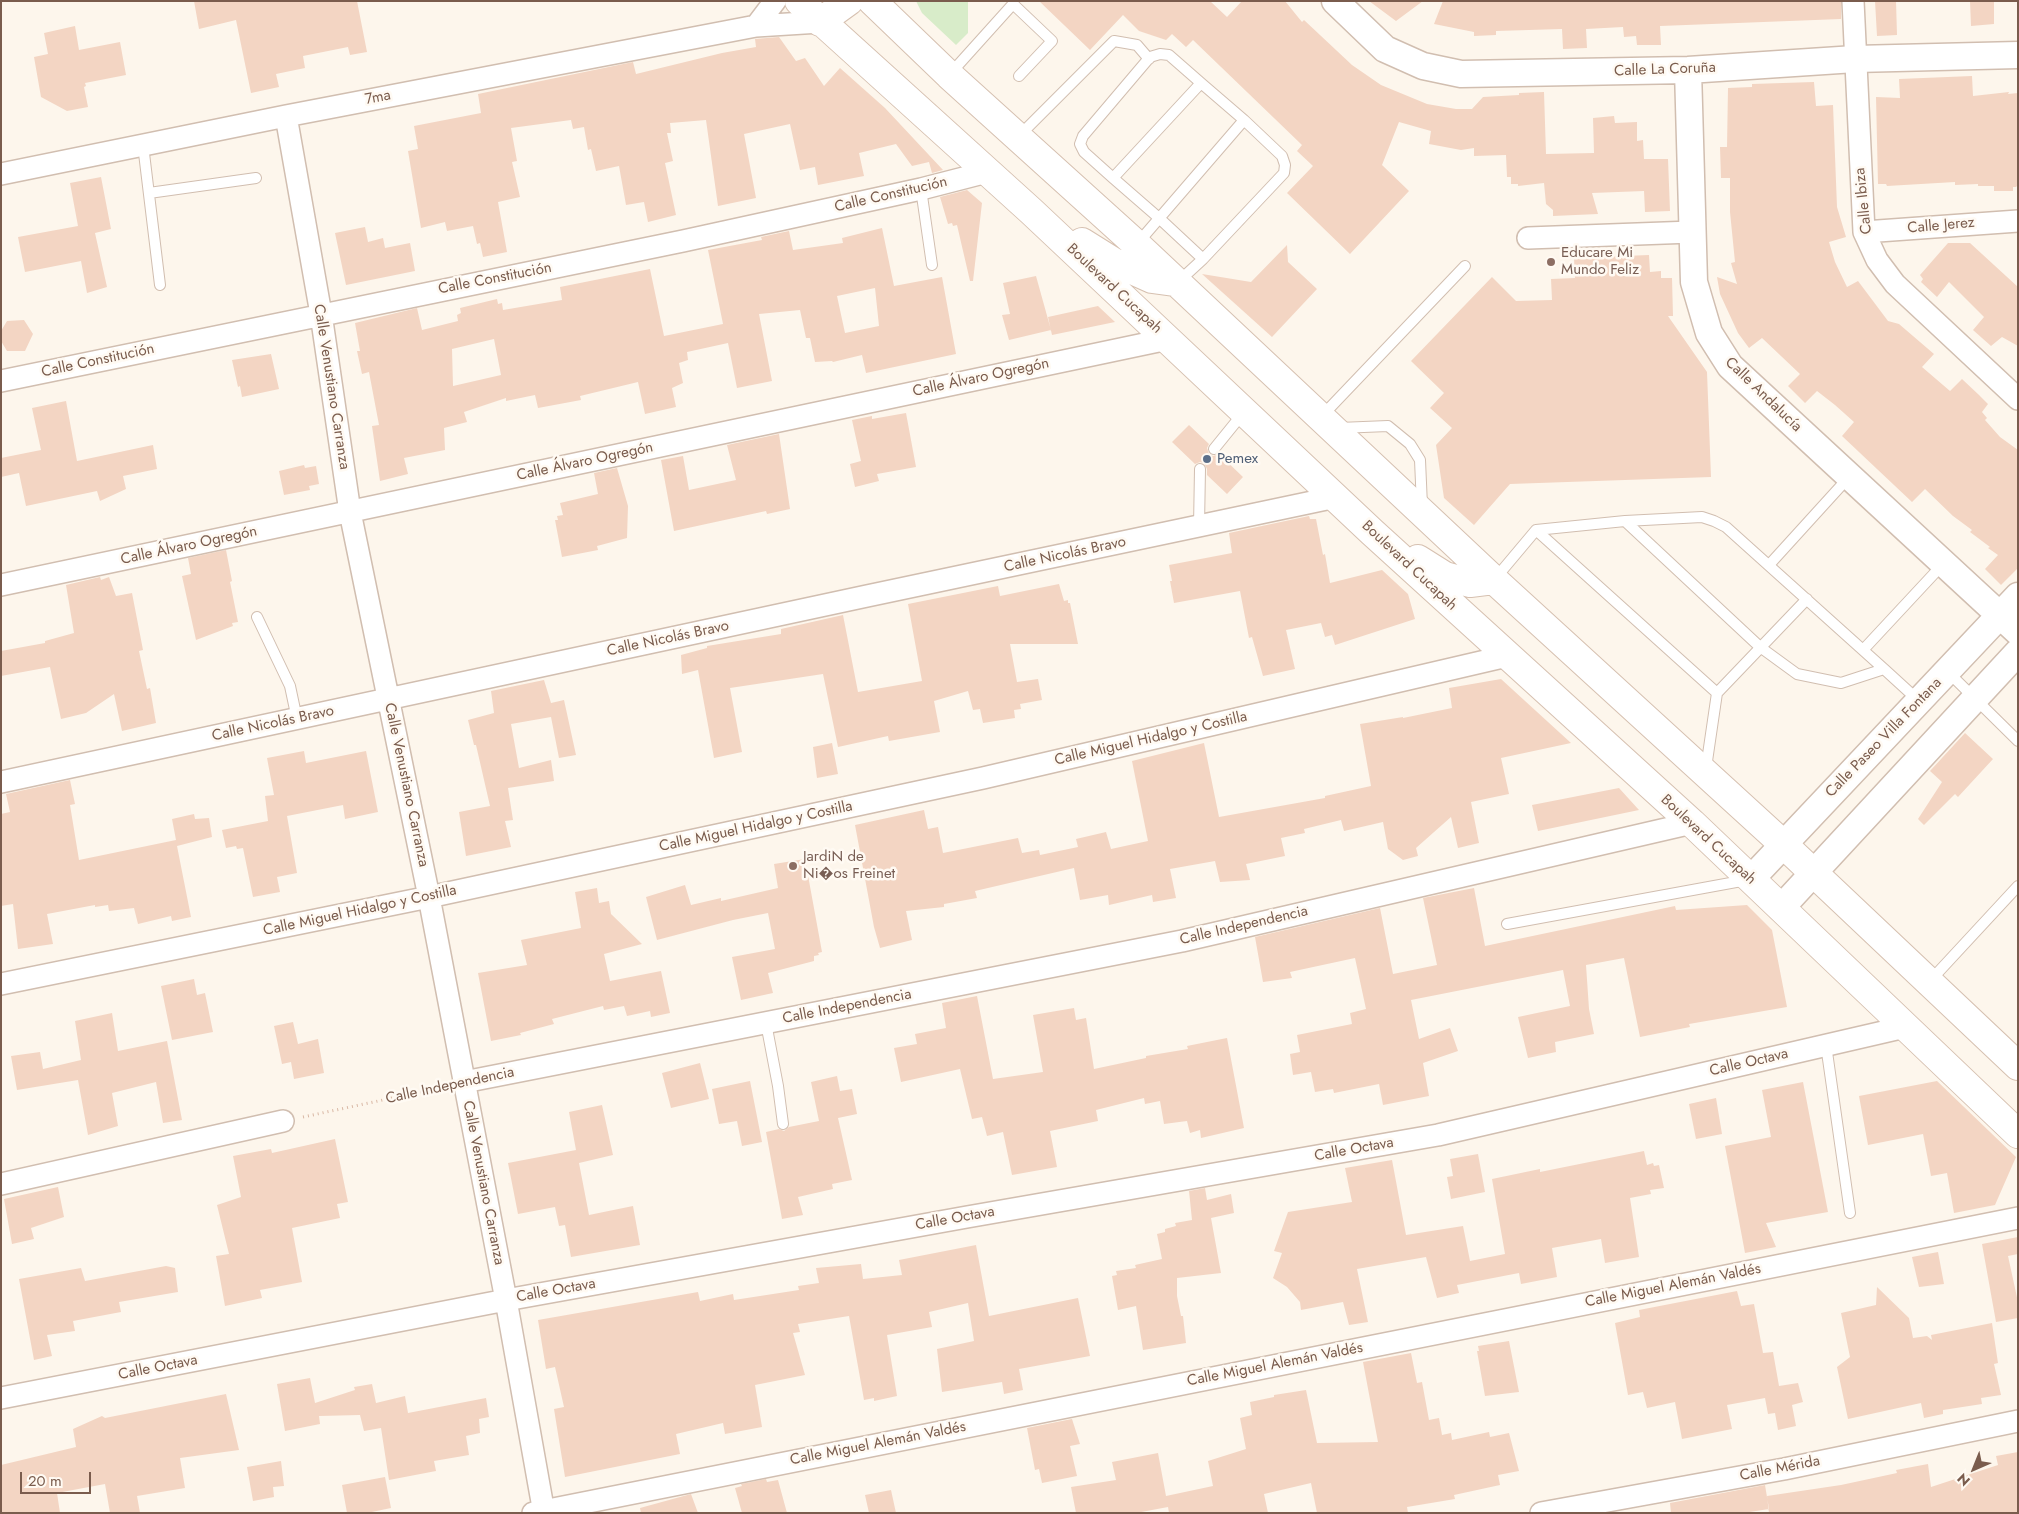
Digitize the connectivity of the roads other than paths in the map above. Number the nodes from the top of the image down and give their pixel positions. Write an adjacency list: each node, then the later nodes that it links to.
1 (775, 1): 9 (street)
2 (799, 1): 8 (main road, Boulevard Cucapah)
3 (849, 1): 8 (main road)
4 (872, 1): 14 (main road)
5 (1336, 1): 13 (street, Calle La Coruña)
6 (1853, 1): 12 (street, Calle Ibiza)
7 (1012, 2): 14 (lane); 15 (lane)
8 (820, 22): 9 (street, 7ma); 21 (main road, Boulevard Cucapah)
9 (756, 26): 17 (street, 7ma)
10 (2018, 55): 12 (street, Calle La Coruña)
11 (1149, 59): 16 (lane); 19 (lane); 24 (lane)
12 (1855, 59): 13 (street, Calle La Coruña); 31 (street, Calle Ibiza)
13 (1688, 70): 30 (street, Calle Andalucía)
14 (949, 74): 19 (main road)
15 (1019, 76)
16 (1202, 83): 18 (lane); 24 (lane)
17 (286, 116): 20 (street, 7ma); 39 (street, Calle Venustiano Carranza)
18 (1244, 120): 28 (lane); 34 (lane)
19 (1019, 136): 33 (main road)
20 (143, 145): 22 (street, 7ma); 26 (lane)
21 (987, 172): 25 (street, Calle Constitución); 27 (main road, Boulevard Cucapah)
22 (1, 174)
23 (256, 178): 26 (lane)
24 (1113, 178): 28 (lane)
25 (922, 188): 35 (lane); 39 (street, Calle Constitución)
26 (149, 193): 38 (lane)
27 (1031, 211): 37 (main road); 40 (main road, Boulevard Cucapah)
28 (1159, 218): 33 (lane); 34 (lane)
29 (2018, 221): 31 (street, Calle Jerez)
30 (1692, 232): 32 (street); 47 (street, Calle Andalucía)
31 (1864, 232): 42 (street, Calle Ibiza)
32 (1528, 238)
33 (1136, 244): 37 (main road)
34 (1203, 259): 37 (lane)
35 (932, 265)
36 (1466, 266): 44 (lane)
37 (1177, 283): 44 (main road)
38 (160, 285)
39 (320, 314): 41 (street, Calle Constitución); 49 (street, Calle Venustiano Carranza)
40 (1168, 339): 43 (main road, Boulevard Cucapah); 49 (street, Calle Álvaro Ogregón)
41 (1, 381)
42 (2018, 398)
43 (1244, 411): 45 (lane); 48 (main road, Boulevard Cucapah)
44 (1326, 423): 50 (main road); 50 (lane)
45 (1214, 449)
46 (1200, 469): 52 (lane)
47 (1850, 477): 55 (street, Calle Andalucía); 56 (lane)
48 (1336, 498): 52 (street, Calle Nicolás Bravo); 54 (main road, Boulevard Cucapah)
49 (350, 512): 58 (street, Calle Álvaro Ogregón); 71 (street, Calle Venustiano Carranza)
50 (1422, 512): 57 (main road)
51 (1625, 521): 53 (lane); 56 (lane); 63 (lane)
52 (1199, 526): 71 (street, Calle Nicolás Bravo)
53 (1536, 530): 57 (lane); 69 (lane)
54 (1372, 532): 57 (main road); 66 (main road, Boulevard Cucapah)
55 (1944, 563): 62 (street, Calle Andalucía); 64 (lane)
56 (1768, 564): 60 (lane)
57 (1494, 580): 75 (main road)
58 (1, 585)
59 (2018, 596): 62 (street, Calle Paseo Villa Fontana)
60 (1807, 599): 63 (lane); 64 (lane)
61 (257, 617): 73 (lane)
62 (2009, 624): 68 (street, Calle Paseo Villa Fontana)
63 (1760, 647): 67 (lane); 69 (lane)
64 (1863, 650): 67 (lane)
65 (2018, 652): 70 (street)
66 (1507, 656): 77 (main road, Boulevard Cucapah); 82 (street, Calle Miguel Hidalgo y Costilla)
67 (1884, 669): 72 (lane)
68 (1948, 671): 70 (lane); 72 (street, Calle Paseo Villa Fontana)
69 (1717, 694): 75 (lane)
70 (1976, 698): 74 (lane); 79 (street)
71 (388, 699): 73 (street, Calle Nicolás Bravo); 82 (street, Calle Venustiano Carranza)
72 (1919, 701): 78 (street, Calle Paseo Villa Fontana)
73 (297, 718): 76 (street, Calle Nicolás Bravo)
74 (2018, 741)
75 (1705, 774): 78 (main road)
76 (1, 782)
77 (1692, 823): 80 (main road, Boulevard Cucapah); 87 (street, Calle Independencia)
78 (1783, 844): 79 (main road); 80 (street, Calle Paseo Villa Fontana)
79 (1815, 873): 83 (street); 85 (main road)
80 (1751, 879): 83 (main road, Boulevard Cucapah); 84 (lane)
81 (2018, 886): 85 (lane)
82 (429, 897): 86 (street, Calle Miguel Hidalgo y Costilla); 91 (street, Calle Venustiano Carranza)
83 (1781, 908): 88 (main road, Boulevard Cucapah)
84 (1507, 924)
85 (1930, 982): 90 (main road)
86 (1, 984)
87 (766, 1023): 91 (street, Calle Independencia); 93 (lane)
88 (1905, 1027): 89 (street, Calle Octava); 94 (main road, Boulevard Cucapah)
89 (1826, 1045): 96 (lane); 98 (street, Calle Octava)
90 (2018, 1066)
91 (464, 1082): 98 (street, Calle Venustiano Carranza)
92 (283, 1121): 95 (street)
93 (783, 1124)
94 (2018, 1134)
95 (1, 1184)
96 (1850, 1213)
97 (2018, 1218): 101 (street, Calle Miguel Alemán Valdés)
98 (506, 1300): 99 (street, Calle Octava); 101 (street, Calle Venustiano Carranza)
99 (1, 1398)
100 (2018, 1421): 102 (street, Calle Mérida)
101 (540, 1512)
102 (1541, 1513)

